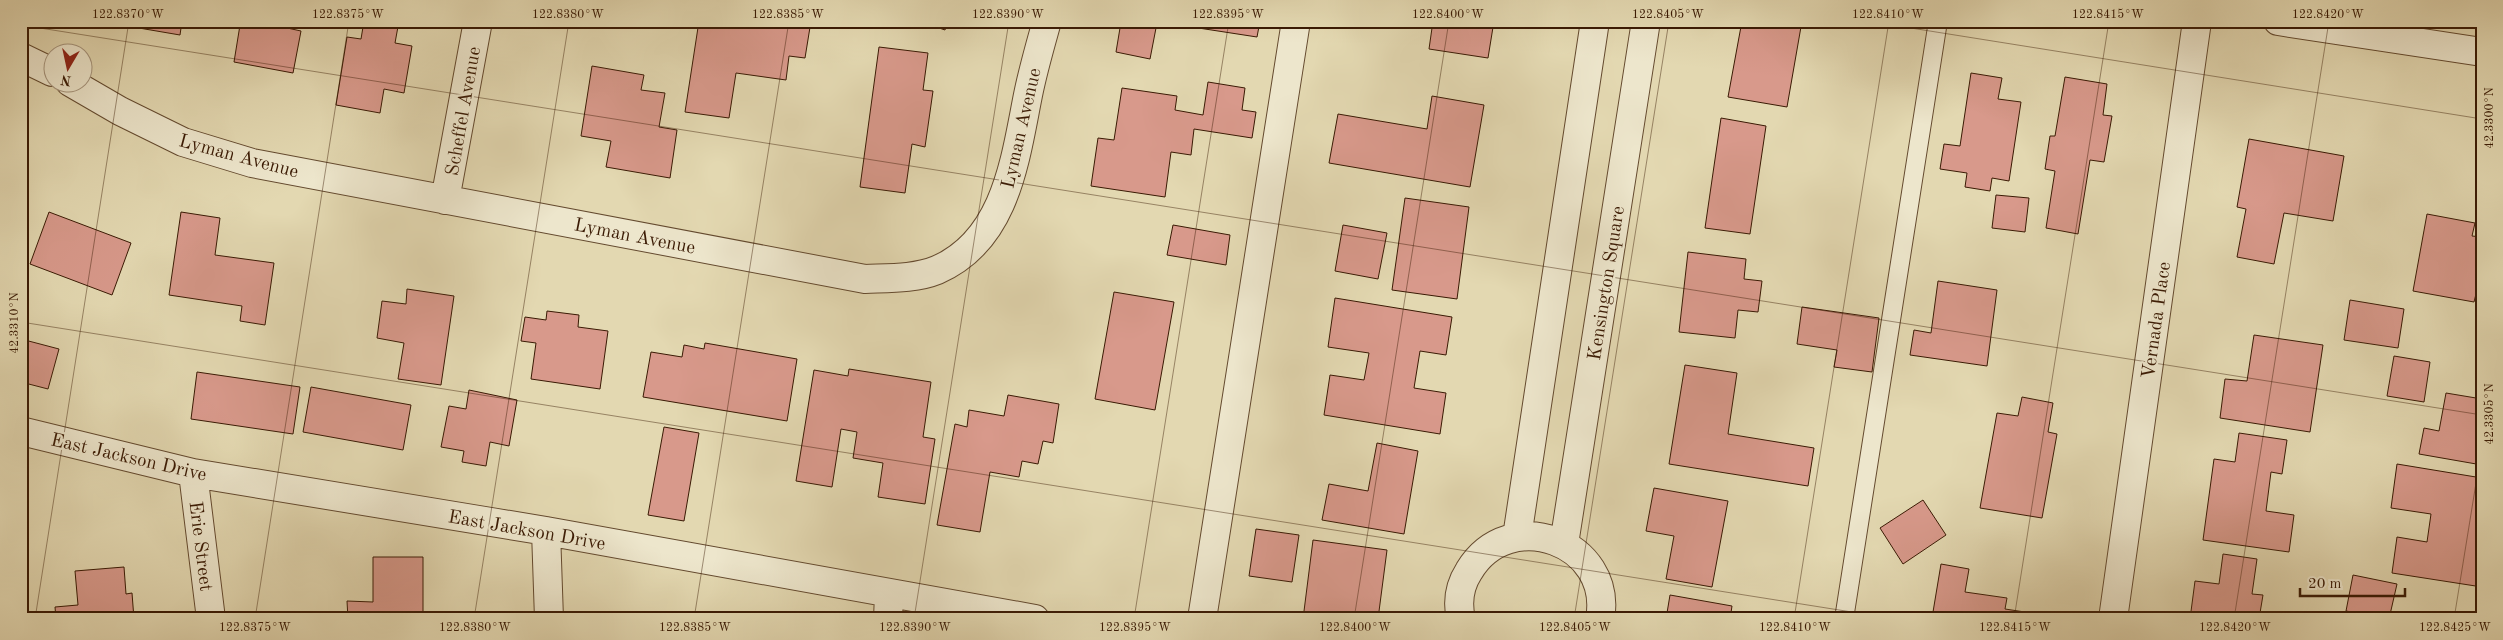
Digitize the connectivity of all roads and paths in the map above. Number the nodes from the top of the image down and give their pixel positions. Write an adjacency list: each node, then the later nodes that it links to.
1 (478, 21): 13 (street, Scheffel Avenue)
2 (1047, 21): 13 (street, Lyman Avenue)
3 (1296, 21): 23 (street)
4 (1595, 21): 17 (street)
5 (1646, 21): 18 (street, Kensington Square)
6 (1938, 21): 26 (lane)
7 (2197, 21): 27 (street, Vernada Place)
8 (2278, 21): 9 (street)
9 (2482, 52)
10 (21, 57): 11 (street)
11 (42, 67)
12 (87, 92): 13 (street, Lyman Avenue)
13 (445, 200)
14 (21, 431): 15 (street, East Jackson Drive)
15 (193, 473): 16 (street, East Jackson Drive); 20 (street, Erie Street)
16 (546, 531): 19 (street, East Jackson Drive); 21 (street)
17 (1517, 537): 18 (street); 24 (street)
18 (1564, 544): 25 (street)
19 (888, 606): 22 (street, East Jackson Drive)
20 (211, 619)
21 (549, 619)
22 (1036, 619)
23 (1202, 619)
24 (1461, 619)
25 (1600, 619)
26 (1844, 619)
27 (2113, 619)

